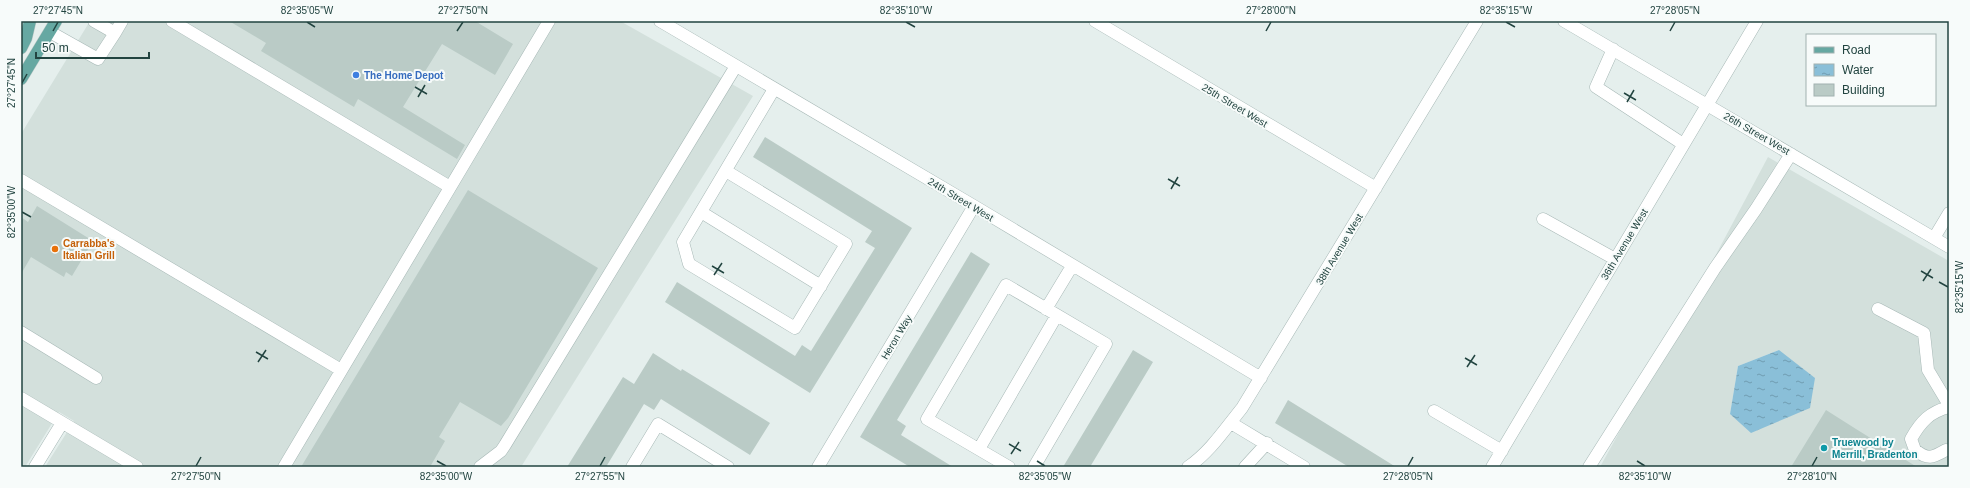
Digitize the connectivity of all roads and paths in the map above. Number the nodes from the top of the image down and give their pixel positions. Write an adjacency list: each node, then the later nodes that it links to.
1 (30, 21): 14 (main road)
2 (56, 21): 12 (main road)
3 (94, 21): 13 (street)
4 (122, 21): 13 (street)
5 (172, 21): 24 (street)
6 (549, 21): 24 (street)
7 (660, 21): 16 (street, 24th Street West)
8 (1095, 21): 25 (street, 25th Street West)
9 (1478, 21): 25 (street, 38th Avenue West)
10 (1564, 21): 15 (street, 26th Street West)
11 (1757, 21): 19 (street, 36th Avenue West)
12 (50, 26): 13 (street); 17 (main road)
13 (114, 33)
14 (21, 48)
15 (1613, 50): 19 (street, 26th Street West); 20 (street)
16 (736, 66): 18 (street, 24th Street West); 54 (street)
17 (21, 79)
18 (774, 89): 22 (street); 26 (street, 24th Street West)
19 (1707, 104): 20 (street, 36th Avenue West); 21 (street, 26th Street West)
20 (1683, 144): 32 (street, 36th Avenue West)
21 (1792, 154): 30 (street, 26th Street West); 63 (street)
22 (726, 171): 27 (street); 34 (street)
23 (21, 180): 38 (street)
24 (450, 187): 38 (street)
25 (1376, 188): 40 (street, 38th Avenue West)
26 (974, 206): 33 (street, 24th Street West); 50 (street, Heron Way)
27 (701, 212): 34 (street); 34 (street)
28 (1949, 213): 30 (street)
29 (1543, 218): 32 (street)
30 (1934, 238): 31 (street, 26th Street West)
31 (1949, 247)
32 (1615, 259): 49 (street, 36th Avenue West)
33 (1072, 266): 36 (street); 40 (street, 24th Street West)
34 (821, 286)
35 (1878, 309): 42 (street)
36 (1052, 312): 48 (street); 48 (street); 58 (street)
37 (21, 332): 39 (street)
38 (342, 370): 53 (street)
39 (96, 378)
40 (1261, 378): 45 (street, 38th Avenue West)
41 (21, 398): 44 (street)
42 (1949, 406): 47 (street)
43 (1434, 411): 49 (street)
44 (62, 423): 51 (street); 52 (street)
45 (1230, 423): 46 (street); 59 (street, 38th Avenue West)
46 (1267, 443): 60 (street); 61 (street)
47 (1948, 448)
48 (979, 449): 57 (street)
49 (1502, 451): 62 (street, 36th Avenue West)
50 (822, 465)
51 (35, 467)
52 (136, 467)
53 (284, 467)
54 (480, 467)
55 (632, 467): 56 (street)
56 (728, 467)
57 (1009, 467)
58 (1034, 467)
59 (1188, 467)
60 (1245, 467)
61 (1304, 467)
62 (1492, 467)
63 (1589, 467)

